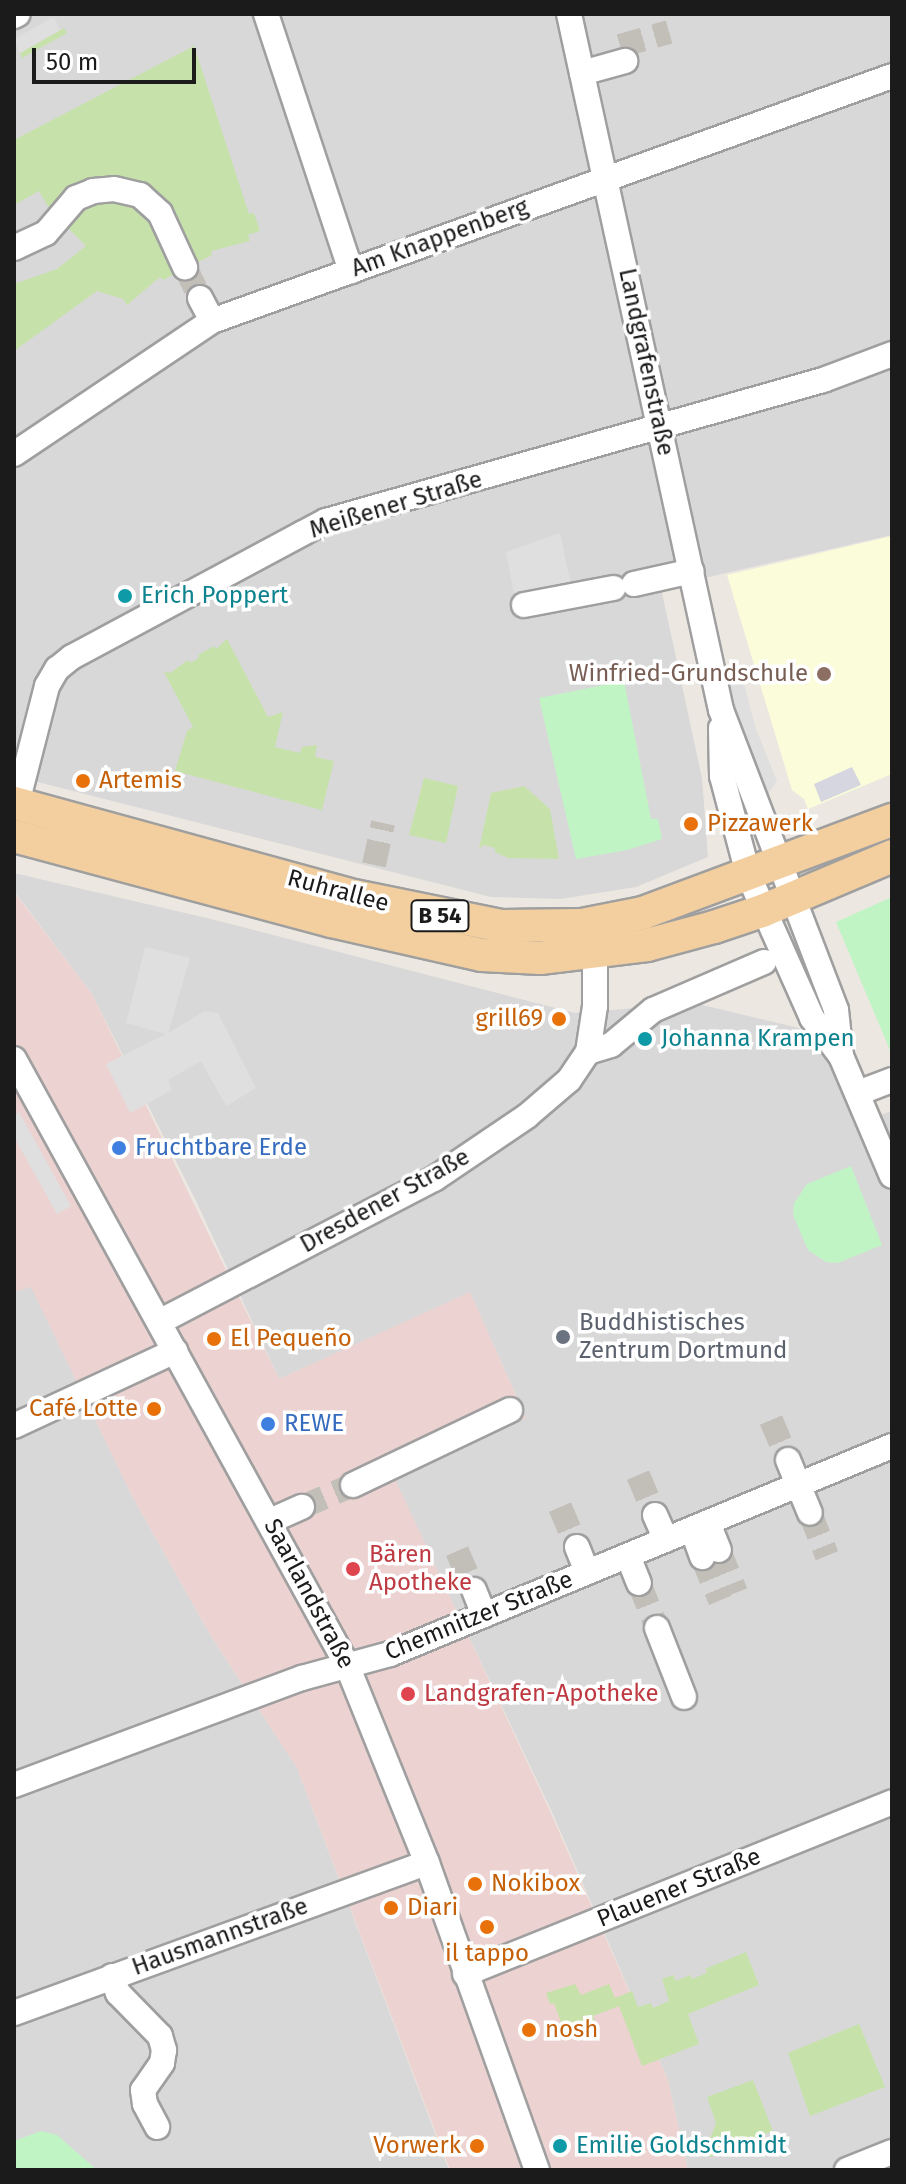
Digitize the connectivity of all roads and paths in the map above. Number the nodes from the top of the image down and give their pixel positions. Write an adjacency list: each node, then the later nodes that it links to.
1 (266, 14): 9 (street)
2 (569, 14): 4 (street, Landgrafenstraße)
3 (622, 53): 4 (street)
4 (580, 65): 6 (street, Landgrafenstraße)
5 (892, 76): 6 (street, Am Knappenberg)
6 (606, 182): 9 (street, Am Knappenberg); 13 (street, Landgrafenstraße)
7 (14, 248): 8 (street)
8 (185, 267)
9 (351, 271): 11 (street, Am Knappenberg)
10 (200, 298): 11 (street)
11 (212, 321): 14 (street, Am Knappenberg)
12 (892, 354): 13 (street, Meißener Straße)
13 (658, 427): 15 (street, Landgrafenstraße); 20 (street, Meißener Straße)
14 (14, 454)
15 (692, 571): 16 (street); 19 (street, Landgrafenstraße)
16 (617, 587): 17 (street); 18 (street)
17 (524, 605)
18 (548, 613)
19 (721, 710): 24 (street, Landgrafenstraße); 25 (street, Landgrafenstraße)
20 (16, 803): 25 (main road, Ruhrallee / B 54)
21 (892, 820): 24 (main road, Ruhrallee / B 54)
22 (14, 836): 28 (main road, Ruhrallee / B 54)
23 (892, 856): 26 (main road, Ruhrallee / B 54)
24 (781, 862): 25 (main road, Ruhrallee / B 54); 26 (street, Landgrafenstraße)
25 (748, 874): 27 (street, Landgrafenstraße)
26 (794, 898): 27 (main road, Ruhrallee / B 54); 31 (street, Landgrafenstraße)
27 (762, 911): 28 (main road, Ruhrallee / B 54); 31 (street, Landgrafenstraße)
28 (595, 953): 30 (street, Dresdener Straße)
29 (764, 962): 30 (street, Dresdener Straße)
30 (588, 1052): 36 (street, Dresdener Straße)
31 (841, 1056): 34 (street, Landgrafenstraße)
32 (14, 1059): 36 (street, Saarlandstraße)
33 (892, 1080): 34 (street)
34 (858, 1093): 35 (street, Landgrafenstraße)
35 (892, 1176)
36 (159, 1322): 37 (street, Saarlandstraße)
37 (175, 1351): 39 (street); 47 (street, Saarlandstraße)
38 (510, 1410): 42 (street)
39 (14, 1426)
40 (892, 1446): 43 (street, Chemnitzer Straße)
41 (788, 1460): 43 (street)
42 (353, 1485)
43 (798, 1485): 45 (street); 48 (street, Chemnitzer Straße)
44 (302, 1507): 47 (street)
45 (810, 1513)
46 (655, 1515): 49 (street)
47 (270, 1521): 58 (street, Saarlandstraße)
48 (700, 1526): 49 (street, Chemnitzer Straße); 51 (street)
49 (666, 1540): 52 (street, Chemnitzer Straße)
50 (571, 1549): 53 (street)
51 (711, 1553)
52 (628, 1556): 53 (street, Chemnitzer Straße); 54 (street)
53 (582, 1575): 56 (street, Chemnitzer Straße)
54 (639, 1583)
55 (474, 1590): 56 (street)
56 (484, 1615): 58 (street, Chemnitzer Straße)
57 (657, 1628): 59 (street)
58 (347, 1665): 60 (street, Chemnitzer Straße); 62 (street, Saarlandstraße)
59 (684, 1697)
60 (14, 1785)
61 (892, 1802): 63 (street, Plauener Straße)
62 (427, 1863): 63 (street, Saarlandstraße); 64 (street, Hausmannstraße)
63 (465, 1974): 68 (street, Saarlandstraße)
64 (112, 1976): 65 (street, Hausmannstraße); 66 (street)
65 (14, 2013)
66 (157, 2127)
67 (892, 2152): 69 (street)
68 (533, 2168)
69 (847, 2170)

